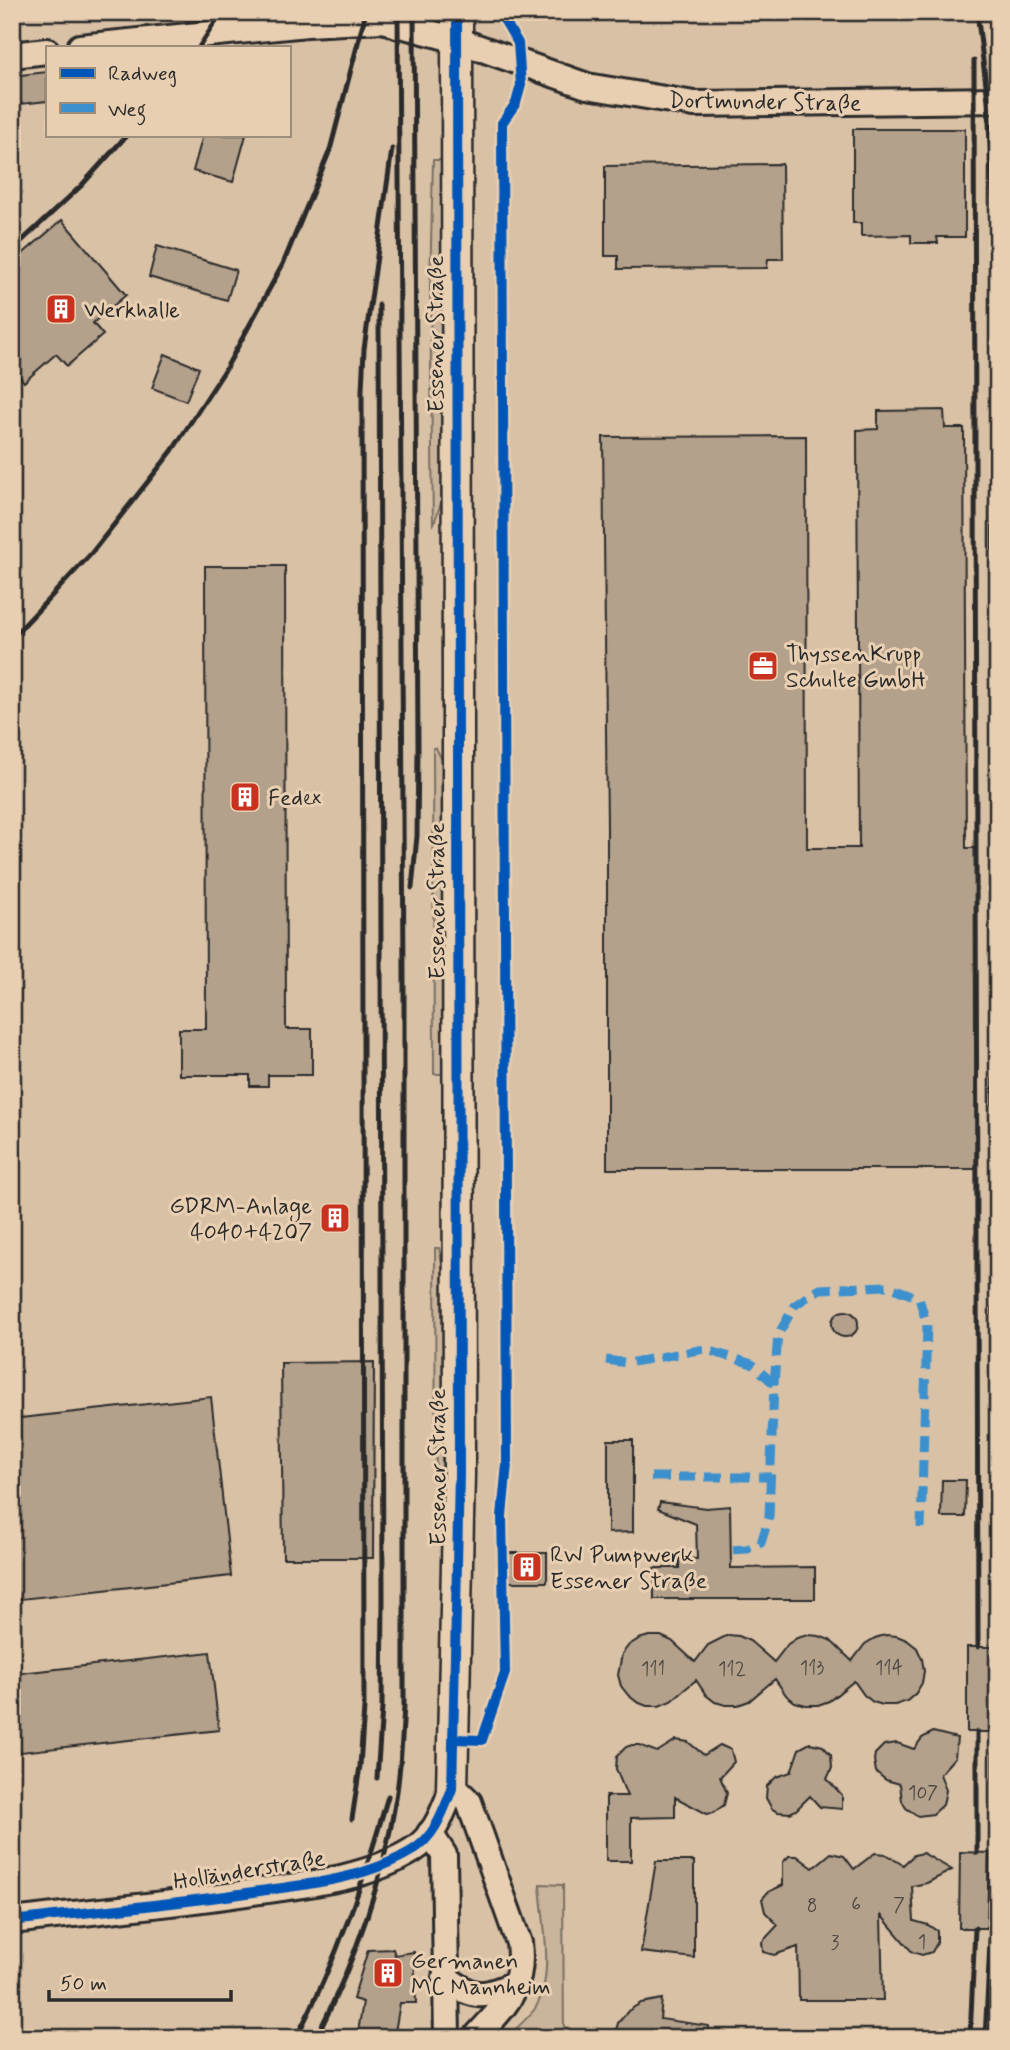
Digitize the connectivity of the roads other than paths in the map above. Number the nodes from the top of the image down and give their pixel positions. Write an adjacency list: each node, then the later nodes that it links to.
1 (404, 18): 2 (street, Dortmunder Straße); 3 (street, Dortmunder Straße)
2 (457, 26): 6 (street, Dortmunder Straße); 7 (street, Essener Straße)
3 (90, 46)
4 (46, 51): 5 (street)
5 (12, 55)
6 (998, 100)
7 (452, 1787): 8 (street, Holländerstraße); 11 (street)
8 (430, 1833): 9 (street, Holländerstraße); 10 (street)
9 (12, 1921)
10 (445, 1977): 11 (street); 12 (street)
11 (517, 1983): 13 (street)
12 (447, 2038)
13 (475, 2038)

